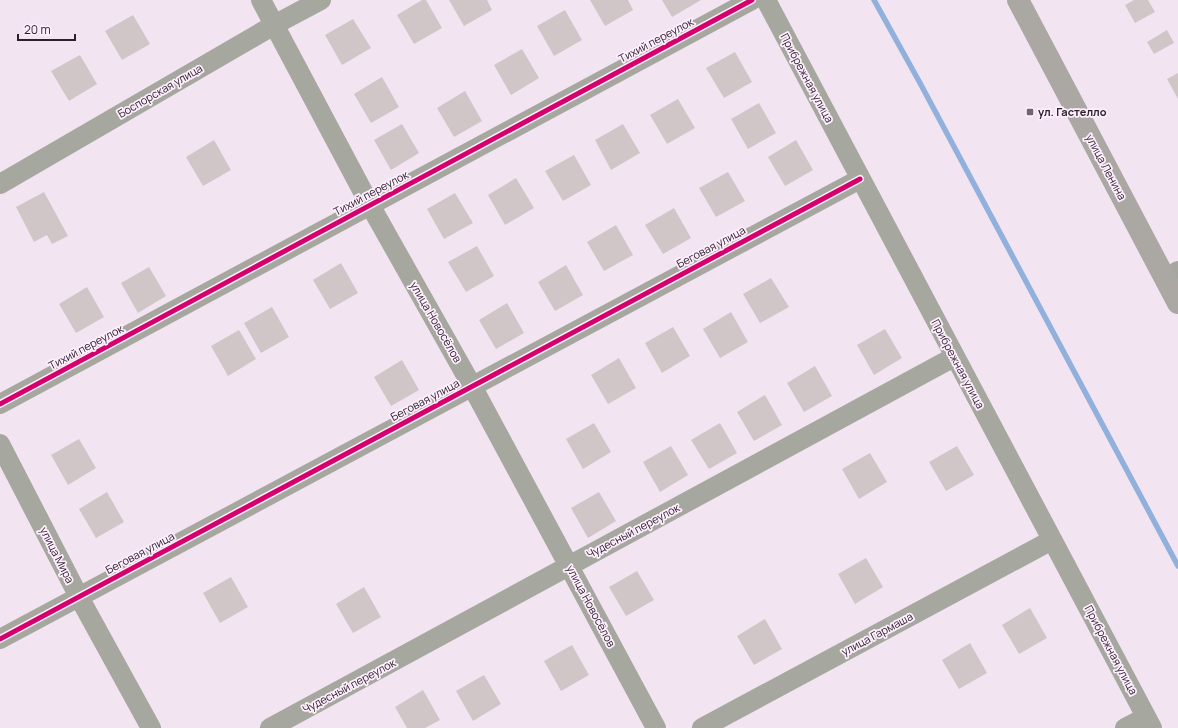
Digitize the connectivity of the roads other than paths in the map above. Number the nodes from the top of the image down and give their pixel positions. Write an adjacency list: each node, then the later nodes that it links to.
1 (261, 0): 6 (street, улица Новосёлов)
2 (321, 0): 6 (street, Боспорская улица)
3 (752, 0): 9 (street, Тихий переулок)
4 (766, 0): 7 (street, Прибрежная улица)
5 (1018, 0): 10 (main road, улица Ленина)
6 (274, 25): 8 (street, Боспорская улица); 9 (street, улица Новосёлов)
7 (860, 179): 12 (street, Прибрежная улица); 13 (street, Беговая улица)
8 (0, 184)
9 (370, 205): 13 (street, улица Новосёлов); 14 (street, Тихий переулок)
10 (1171, 275): 11 (main road, улица Ленина)
11 (1178, 303)
12 (954, 357): 16 (street, Прибрежная улица); 17 (street, Чудесный переулок)
13 (472, 386): 17 (street, улица Новосёлов); 18 (street, Беговая улица)
14 (0, 404)
15 (0, 444): 18 (street, улица Мира)
16 (1052, 540): 20 (street, Прибрежная улица); 24 (street, улица Гармаша)
17 (570, 566): 22 (street, Чудесный переулок); 23 (street, улица Новосёлов)
18 (79, 597): 19 (street, Беговая улица); 21 (street, улица Мира)
19 (0, 639)
20 (1149, 722): 25 (street)
21 (151, 728)
22 (270, 728)
23 (656, 728)
24 (702, 728)
25 (1125, 728)

